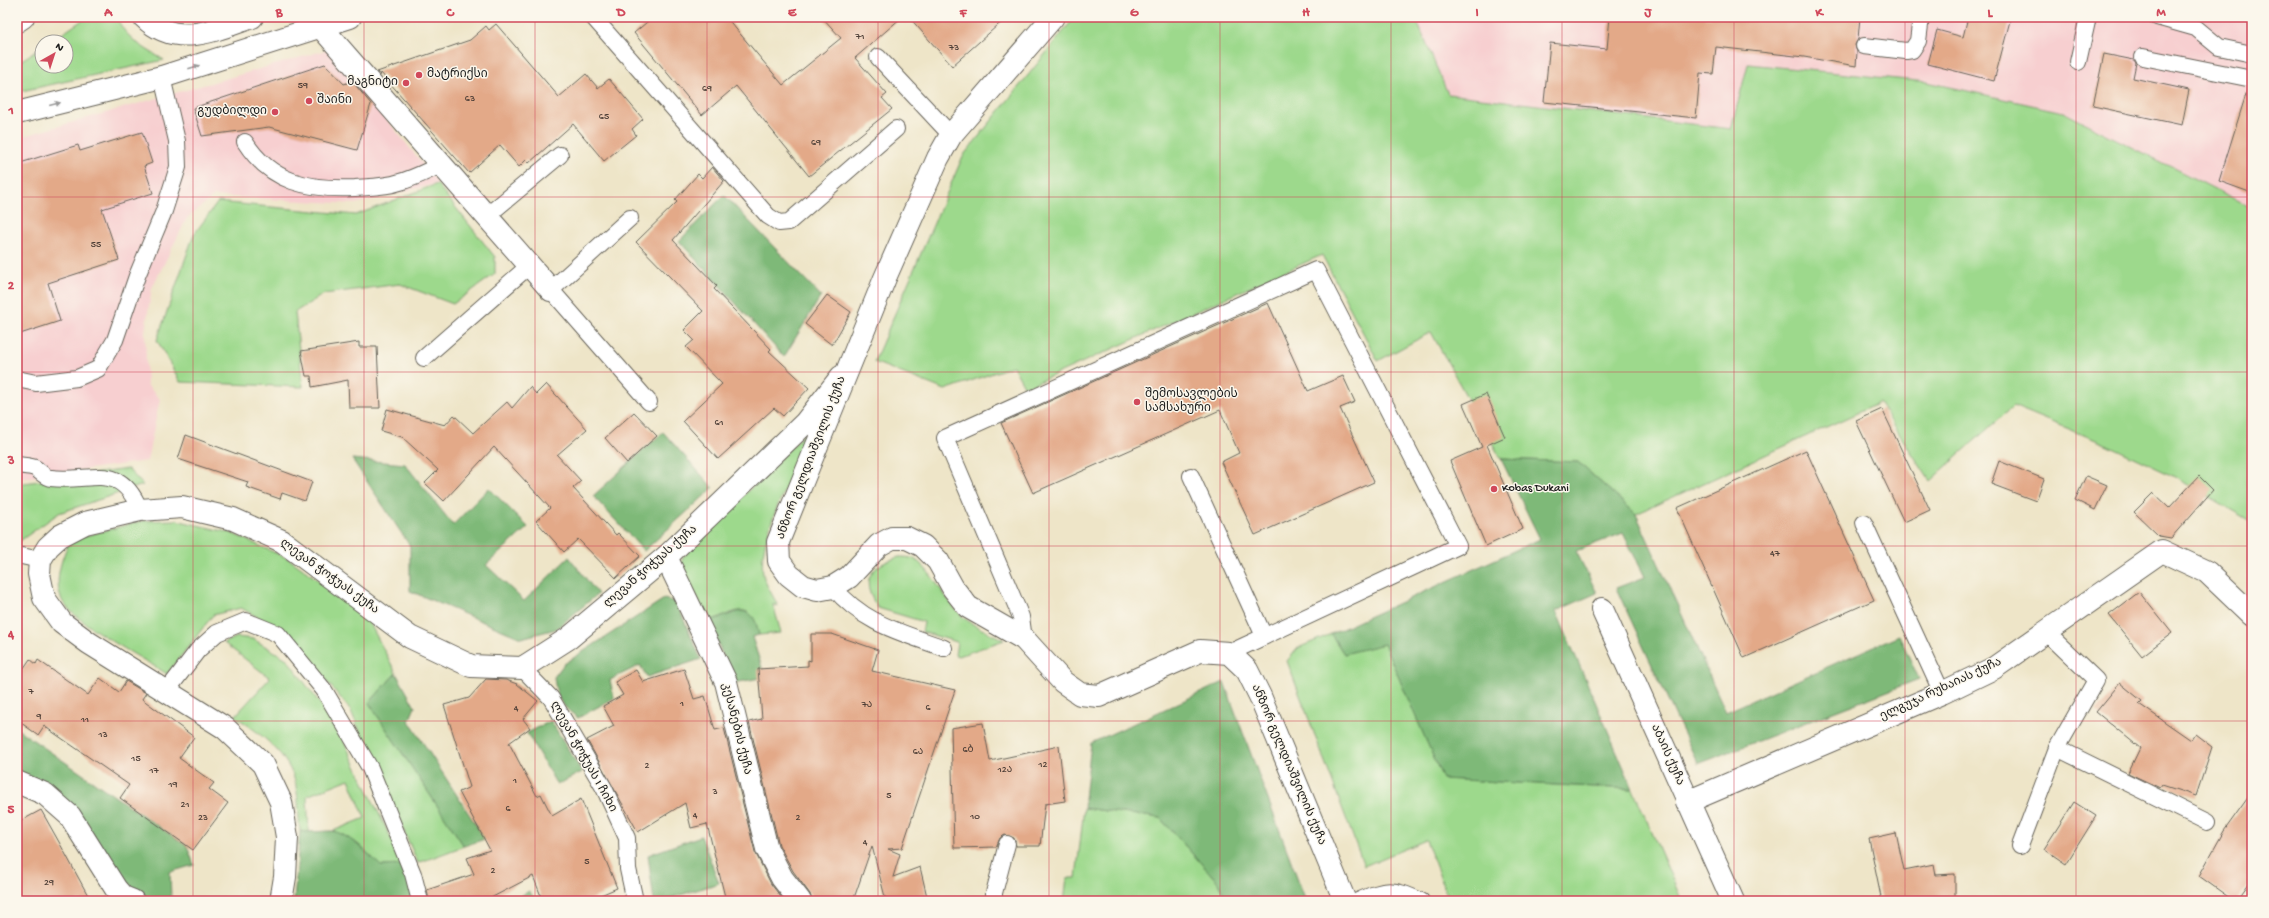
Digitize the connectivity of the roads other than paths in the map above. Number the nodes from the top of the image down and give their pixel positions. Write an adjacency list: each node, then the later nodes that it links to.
1 (23, 17): 10 (street)
2 (144, 17): 3 (street)
3 (252, 17)
4 (350, 17): 11 (street)
5 (592, 17): 20 (lane)
6 (1053, 17): 21 (street, ანზორ გელდიაშვილის ქუჩა)
7 (1921, 17): 12 (lane)
8 (2088, 17): 16 (lane)
9 (2157, 17): 13 (lane)
10 (17, 21)
11 (321, 27): 17 (street, one-way to 11); 24 (street)
12 (1864, 46)
13 (2252, 54)
14 (878, 57): 21 (lane)
15 (2143, 57): 18 (lane)
16 (2078, 62)
17 (162, 77): 19 (street, one-way to 17); 31 (lane)
18 (2252, 79)
19 (17, 113)
20 (896, 129)
21 (951, 135): 30 (street, ანზორ გელდიაშვილის ქუჩა)
22 (246, 142): 24 (lane)
23 (560, 155): 25 (lane)
24 (443, 164): 25 (street)
25 (488, 215): 27 (street)
26 (630, 218): 28 (lane)
27 (530, 265): 28 (street); 29 (lane)
28 (551, 290): 32 (lane)
29 (424, 358)
30 (846, 370): 38 (street, ლევან ჭოჭუას ქუჩა); 40 (street, ანზორ გელდიაშვილის ქუჩა)
31 (17, 379)
32 (649, 402)
33 (17, 465): 35 (lane)
34 (1191, 476): 44 (lane)
35 (140, 510): 39 (street, ლევან ჭოჭუას ქუჩა); 48 (street, ლევან ჭოჭუას ქუჩა)
36 (1864, 523): 50 (lane)
37 (17, 555): 39 (lane)
38 (666, 557): 48 (street, ლევან ჭოჭუას ქუჩა); 62 (street, კესანების ქუჩა)
39 (40, 560): 49 (street)
40 (833, 587): 45 (street, ანზორ გელდიაშვილის ქუჩა); 46 (lane)
41 (1602, 609): 53 (street, აბაის ქუჩა)
42 (2252, 615): 43 (street, ელგუჯა რუხაიას ქუჩა)
43 (2046, 632): 50 (street, ელგუჯა რუხაიას ქუჩა); 51 (lane)
44 (1264, 636): 45 (lane); 47 (lane)
45 (1024, 639): 47 (street, ანზორ გელდიაშვილის ქუჩა)
46 (944, 648)
47 (1229, 653): 64 (street, ანზორ გელდიაშვილის ქუჩა)
48 (522, 668): 61 (lane, ლევან ჭოჭუას I ჩიხი)
49 (166, 692): 59 (street); 60 (lane)
50 (1942, 693): 53 (street, ელგუჯა რუხაიას ქუჩა)
51 (2057, 748): 54 (lane); 56 (lane)
52 (17, 782): 57 (street)
53 (1687, 802): 67 (street, აბაის ქუჩა)
54 (2207, 822)
55 (1007, 844): 63 (lane)
56 (2020, 846)
57 (119, 895): 58 (street)
58 (133, 901)
59 (281, 901)
60 (420, 901)
61 (635, 901)
62 (800, 901)
63 (994, 901)
64 (1345, 901)
65 (1358, 901): 66 (lane)
66 (1421, 901)
67 (1733, 901)

